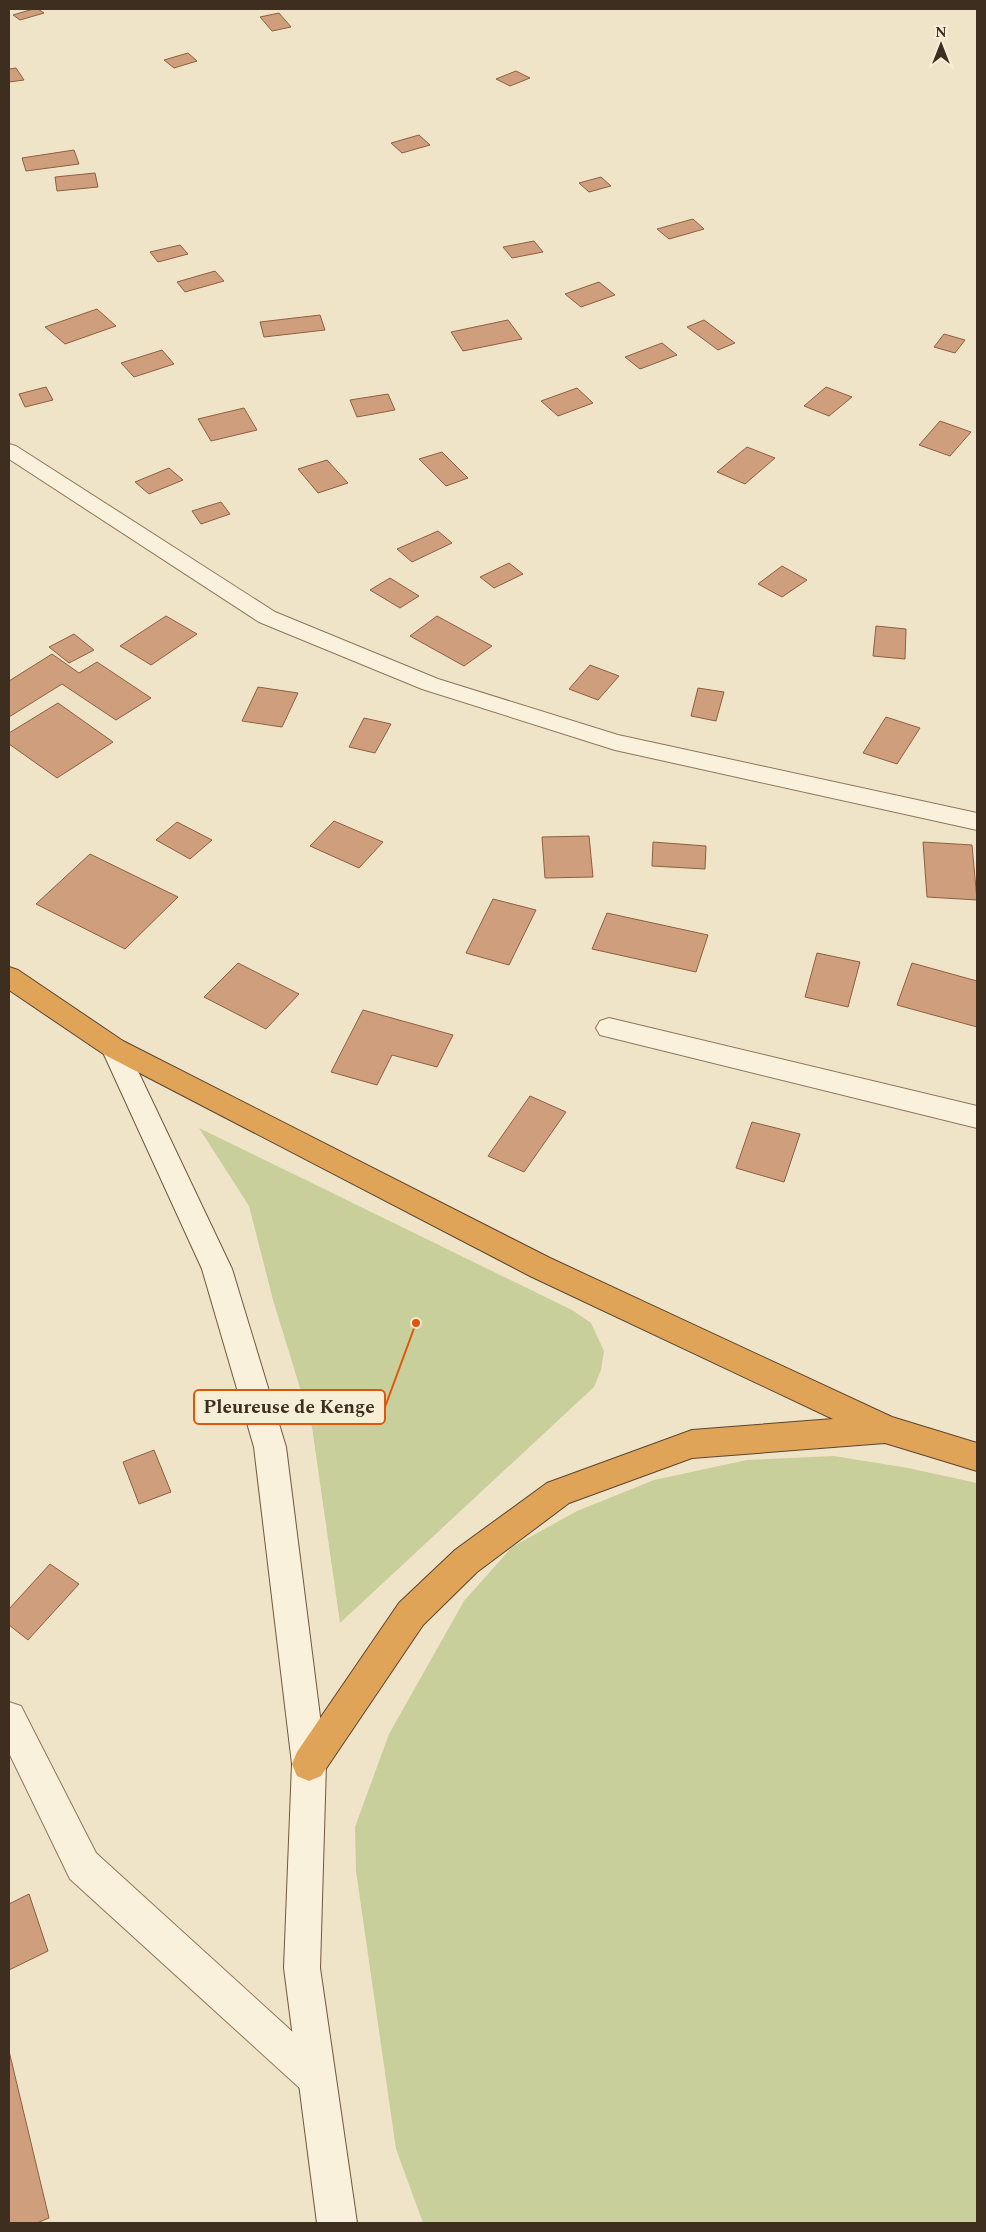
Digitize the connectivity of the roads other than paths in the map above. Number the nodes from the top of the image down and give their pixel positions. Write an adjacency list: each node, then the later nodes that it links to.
1 (9, 450): 2 (street)
2 (977, 822)
3 (9, 977): 5 (highway)
4 (609, 1028): 6 (street)
5 (114, 1048): 7 (highway); 10 (street)
6 (977, 1117)
7 (885, 1428): 8 (highway); 10 (highway)
8 (977, 1457)
9 (9, 1718): 11 (street)
10 (309, 1764): 11 (street)
11 (316, 2078): 12 (street)
12 (337, 2223)

